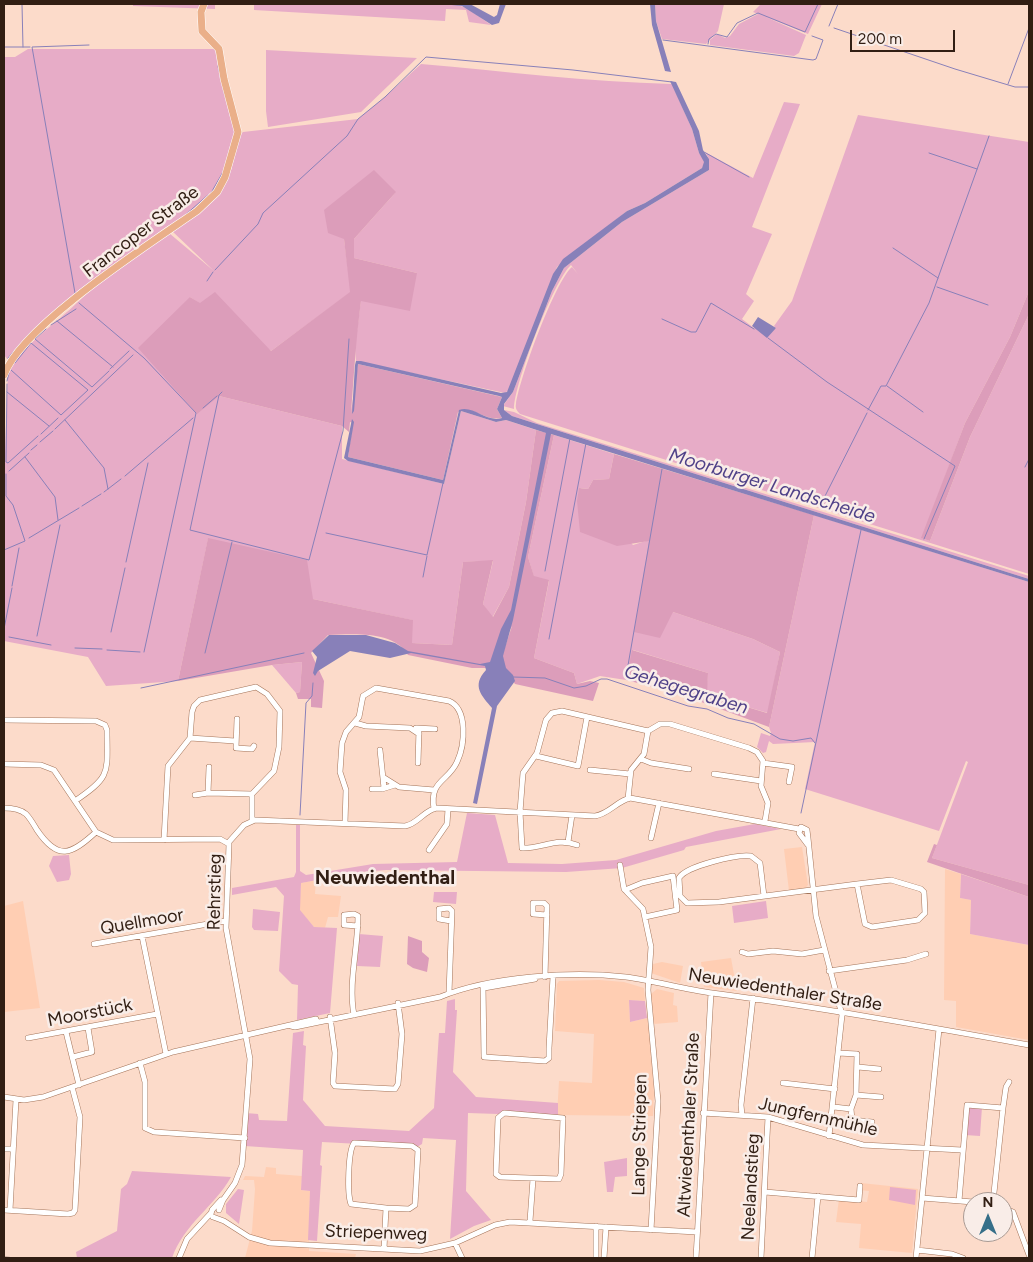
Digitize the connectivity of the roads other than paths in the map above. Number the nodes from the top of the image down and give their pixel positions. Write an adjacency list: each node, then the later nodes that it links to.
1 (204, 4): 2 (main road, Francoper Straße)
2 (4, 375)
3 (588, 717): 8 (street); 14 (street); 14 (street)
4 (237, 719): 11 (street)
5 (4, 720): 35 (street)
6 (355, 723): 9 (street); 30 (street); 44 (street)
7 (435, 730): 9 (street)
8 (648, 731): 15 (street); 17 (street)
9 (419, 732): 16 (street)
10 (190, 738): 11 (street); 32 (street); 47 (street)
11 (236, 741): 12 (street)
12 (254, 746)
13 (380, 750): 24 (street)
14 (536, 756): 40 (street)
15 (641, 759): 20 (street); 22 (street)
16 (418, 763)
17 (763, 763): 25 (street); 26 (street)
18 (4, 764): 35 (street)
19 (209, 767): 31 (street)
20 (689, 769)
21 (590, 770): 22 (street)
22 (630, 774): 34 (street)
23 (714, 774): 25 (street)
24 (383, 777): 27 (street); 28 (street)
25 (761, 781): 43 (street)
26 (789, 782)
27 (395, 785): 28 (street); 30 (street)
28 (384, 788): 29 (street)
29 (372, 789)
30 (434, 790): 38 (street)
31 (208, 793): 32 (street); 33 (street)
32 (252, 794): 42 (street)
33 (195, 795)
34 (628, 799): 36 (street); 41 (street)
35 (75, 801): 45 (street)
36 (659, 803): 43 (street); 46 (street)
37 (4, 808): 45 (street)
38 (434, 809): 39 (street); 44 (street)
39 (448, 809): 40 (street); 51 (street)
40 (520, 812): 41 (street); 48 (street)
41 (572, 815): 48 (street)
42 (252, 820): 44 (street); 49 (street)
43 (765, 822): 55 (street)
44 (345, 823)
45 (96, 832): 47 (street, Rehrstieg)
46 (651, 838)
47 (164, 840): 49 (street, Rehrstieg)
48 (568, 842): 50 (street)
49 (228, 843): 59 (street, Rehrstieg)
50 (576, 845)
51 (428, 850)
52 (620, 865): 54 (street)
53 (857, 884): 53 (street); 55 (street)
54 (625, 890): 58 (street); 58 (street)
55 (813, 890): 56 (street); 64 (street)
56 (764, 896): 56 (street)
57 (547, 916): 69 (street)
58 (645, 917): 70 (street, Lange Striepen)
59 (225, 921): 62 (street, Quellmoor); 83 (street, Rehrstieg)
60 (451, 921): 72 (street)
61 (358, 926): 77 (street)
62 (142, 936): 63 (street, Quellmoor); 78 (street)
63 (94, 944)
64 (824, 950): 65 (street); 67 (street)
65 (742, 952)
66 (926, 954): 67 (street)
67 (829, 971): 76 (street)
68 (553, 976): 69 (street, Neuwiedenthaler Straße); 70 (street, Neuwiedenthaler Straße); 71 (street)
69 (545, 977): 71 (street, Neuwiedenthaler Straße)
70 (648, 982): 73 (street, Neuwiedenthaler Straße); 129 (street, Lange Striepen)
71 (483, 986): 72 (street, Neuwiedenthaler Straße)
72 (449, 993): 75 (street, Neuwiedenthaler Straße)
73 (710, 993): 74 (street, Neuwiedenthaler Straße); 104 (street, Altwiedenthaler Straße)
74 (753, 998): 76 (street, Neuwiedenthaler Straße); 105 (street)
75 (398, 1004): 77 (street, Neuwiedenthaler Straße); 79 (street)
76 (842, 1012): 81 (street, Neuwiedenthaler Straße); 86 (street)
77 (354, 1013): 79 (street, Neuwiedenthaler Straße)
78 (157, 1014): 80 (street, Moorstück); 87 (street)
79 (331, 1018): 83 (street, Neuwiedenthaler Straße)
80 (88, 1028): 82 (street, Moorstück); 88 (street)
81 (938, 1029): 85 (street, Neuwiedenthaler Straße); 112 (street)
82 (66, 1032): 84 (street, Moorstück); 88 (street)
83 (246, 1036): 87 (street, Neuwiedenthaler Straße); 109 (street, Rehrstieg)
84 (28, 1038)
85 (1029, 1045)
86 (838, 1053): 90 (street); 96 (street)
87 (166, 1054): 89 (street, Neuwiedenthaler Straße)
88 (72, 1057): 94 (street)
89 (140, 1063): 94 (street, Neuwiedenthaler Straße); 109 (street)
90 (858, 1067): 91 (street); 97 (street)
91 (879, 1069)
92 (1009, 1082): 102 (street)
93 (783, 1083): 96 (street)
94 (79, 1085): 95 (street, Neuwiedenthaler Straße)
95 (72, 1087): 100 (street, Neuwiedenthaler Straße); 123 (street)
96 (835, 1088): 101 (street)
97 (856, 1095): 98 (street); 103 (street)
98 (881, 1097)
99 (4, 1098): 100 (street, Neuwiedenthaler Straße)
100 (16, 1100): 111 (street)
101 (834, 1107): 103 (street); 108 (street)
102 (1003, 1108): 113 (street); 117 (street)
103 (851, 1109): 107 (street)
104 (704, 1113): 105 (street, Jungfernmühle); 130 (street, Altwiedenthaler Straße)
105 (742, 1115): 106 (street, Jungfernmühle)
106 (768, 1117): 108 (street, Jungfernmühle); 116 (street, Neelandstieg)
107 (872, 1122)
108 (829, 1136): 112 (street, Jungfernmühle)
109 (245, 1138): 125 (street, Rehrstieg)
110 (4, 1149): 111 (street)
111 (13, 1149): 123 (street)
112 (926, 1149): 113 (street, Jungfernmühle); 119 (street)
113 (962, 1150): 120 (street)
114 (533, 1179): 114 (street); 126 (street)
115 (860, 1186): 118 (street)
116 (765, 1192): 118 (street); 140 (street, Neelandstieg)
117 (995, 1192)
118 (818, 1196): 141 (street)
119 (922, 1198): 120 (street); 133 (street)
120 (958, 1201): 121 (street)
121 (963, 1201)
122 (386, 1208): 122 (street); 132 (street)
123 (7, 1210)
124 (1013, 1212): 134 (street)
125 (216, 1213): 132 (street, Striepenweg); 135 (street, Rehrstieg)
126 (530, 1222): 127 (street, Striepenweg); 131 (street, Striepenweg)
127 (596, 1226): 128 (street, Striepenweg); 137 (street)
128 (606, 1227): 129 (street, Striepenweg); 138 (street)
129 (651, 1230): 130 (street, Striepenweg)
130 (697, 1232): 139 (street, Altwiedenthaler Straße)
131 (455, 1243): 132 (street, Striepenweg); 136 (street)
132 (384, 1249)
133 (917, 1250): 142 (street); 143 (street)
134 (1029, 1255)
135 (178, 1258)
136 (462, 1258)
137 (596, 1258)
138 (604, 1258)
139 (696, 1258)
140 (761, 1258)
141 (812, 1258)
142 (916, 1258)
143 (963, 1258)

